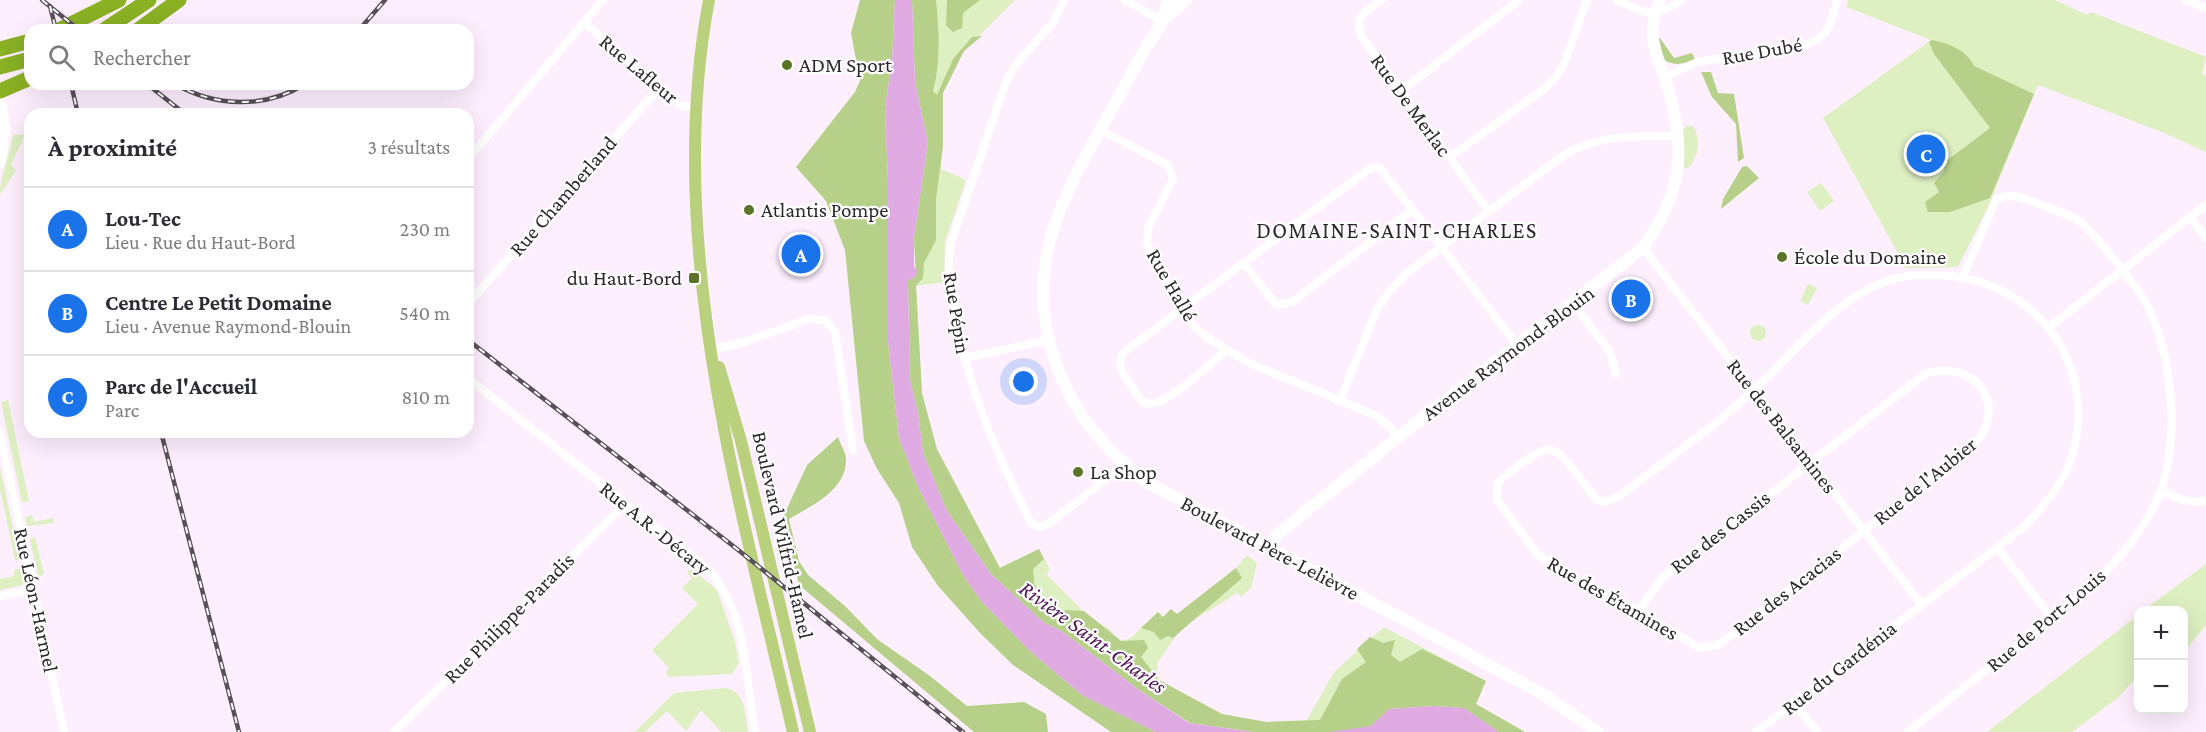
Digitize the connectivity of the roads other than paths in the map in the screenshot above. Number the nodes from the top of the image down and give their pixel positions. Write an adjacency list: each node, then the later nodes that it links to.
1 (118, 0): 22 (highway)
2 (149, 0): 23 (highway)
3 (179, 0): 24 (highway)
4 (603, 0): 21 (street)
5 (709, 0): 37 (main road, Boulevard Wilfrid-Hamel)
6 (1064, 0): 61 (street, Rue Pépin)
7 (1125, 0): 20 (street)
8 (1169, 0): 20 (main road, Boulevard Père-Lelièvre)
9 (1186, 0): 20 (main road, Boulevard Père-Lelièvre)
10 (1381, 0): 35 (street, Rue De Merlac)
11 (1519, 0): 35 (street)
12 (1587, 0): 41 (street)
13 (1616, 0): 19 (street)
14 (1660, 0): 19 (main road, Avenue Raymond-Blouin)
15 (1682, 0): 19 (street)
16 (1838, 0): 30 (street, Rue Dubé)
17 (2185, 0): 18 (street)
18 (2206, 8)
19 (1654, 15): 30 (main road, Avenue Raymond-Blouin)
20 (1162, 21): 38 (main road, Boulevard Père-Lelièvre)
21 (584, 22): 33 (street, Rue Lafleur); 40 (street)
22 (71, 24)
23 (114, 24)
24 (146, 24)
25 (24, 43): 26 (highway)
26 (0, 49)
27 (24, 61): 28 (highway)
28 (0, 67)
29 (24, 78): 32 (highway)
30 (1664, 78): 39 (main road, Avenue Raymond-Blouin)
31 (24, 80): 34 (highway)
32 (0, 83)
33 (658, 88): 37 (street, Rue Lafleur); 53 (street, Rue Chamberland)
34 (0, 91)
35 (1401, 91): 41 (street, Rue De Merlac)
36 (0, 103): 42 (main road)
37 (697, 107): 59 (main road, Boulevard Wilfrid-Hamel)
38 (1100, 130): 55 (street, Rue Hallé); 57 (main road, Boulevard Père-Lelièvre)
39 (1677, 136): 45 (street); 49 (main road, Avenue Raymond-Blouin)
40 (474, 152)
41 (1450, 156): 45 (street, Rue De Merlac)
42 (0, 162)
43 (2206, 205): 46 (street)
44 (1412, 210): 48 (street); 50 (street); 50 (street)
45 (1489, 212): 48 (street)
46 (2191, 218): 47 (street); 51 (street)
47 (2206, 238)
48 (1442, 247): 58 (street); 65 (street)
49 (1643, 248): 54 (main road, Avenue Raymond-Blouin); 64 (street, Rue des Balsamines)
50 (1244, 263): 55 (street)
51 (2122, 271): 52 (street, Rue de Port-Louis); 56 (street); 71 (street, Rue de Port-Louis)
52 (1964, 277): 56 (street, Rue du Gardénia); 64 (street, Rue du Gardénia)
53 (474, 297)
54 (1573, 304): 58 (main road, Avenue Raymond-Blouin); 62 (street)
55 (1184, 309): 60 (street, Rue Hallé); 60 (street)
56 (2048, 328): 75 (street, Rue du Gardénia)
57 (1049, 340): 61 (street); 70 (main road, Boulevard Père-Lelièvre)
58 (1517, 345): 67 (main road, Avenue Raymond-Blouin)
59 (713, 349): 68 (street); 87 (main road, Boulevard Wilfrid-Hamel); 88 (main road, Boulevard Wilfrid-Hamel)
60 (1226, 350): 65 (street, Rue Hallé)
61 (964, 358): 70 (street, Rue Pépin)
62 (1616, 374)
63 (474, 383): 73 (street, Rue A.R.-Décary)
64 (1755, 389): 69 (street, Rue des Balsamines); 80 (street, Rue des Étamines)
65 (1340, 399): 67 (street, Rue Hallé)
66 (0, 433): 77 (street, Rue Léon-Harmel)
67 (1397, 438): 76 (main road, Avenue Raymond-Blouin)
68 (853, 450)
69 (1810, 462): 74 (street, Rue des Balsamines); 74 (street, Rue de l'Aubier); 80 (street, Rue des Cassis)
70 (1124, 465): 76 (main road, Boulevard Père-Lelièvre)
71 (2161, 491): 72 (street); 81 (street, Rue de Port-Louis)
72 (2206, 500)
73 (625, 504): 85 (street, Rue Philippe-Paradis); 86 (street, Rue A.R.-Décary)
74 (1864, 531): 79 (street, Rue des Balsamines); 82 (street, Rue des Acacias)
75 (1997, 547): 79 (street, Rue du Gardénia); 81 (street)
76 (1269, 548): 89 (main road, Boulevard Père-Lelièvre)
77 (33, 590): 78 (street); 84 (street, Rue Léon-Harmel)
78 (0, 596)
79 (1921, 604): 83 (street, Rue du Gardénia)
80 (1638, 611): 82 (street, Rue des Étamines)
81 (2052, 619): 92 (street, Rue de Port-Louis)
82 (1707, 648)
83 (1794, 702): 90 (street, Rue du Gardénia); 91 (street)
84 (64, 732)
85 (394, 732)
86 (755, 732)
87 (793, 732)
88 (810, 732)
89 (1598, 732)
90 (1756, 732)
91 (1817, 732)
92 (1908, 732)

